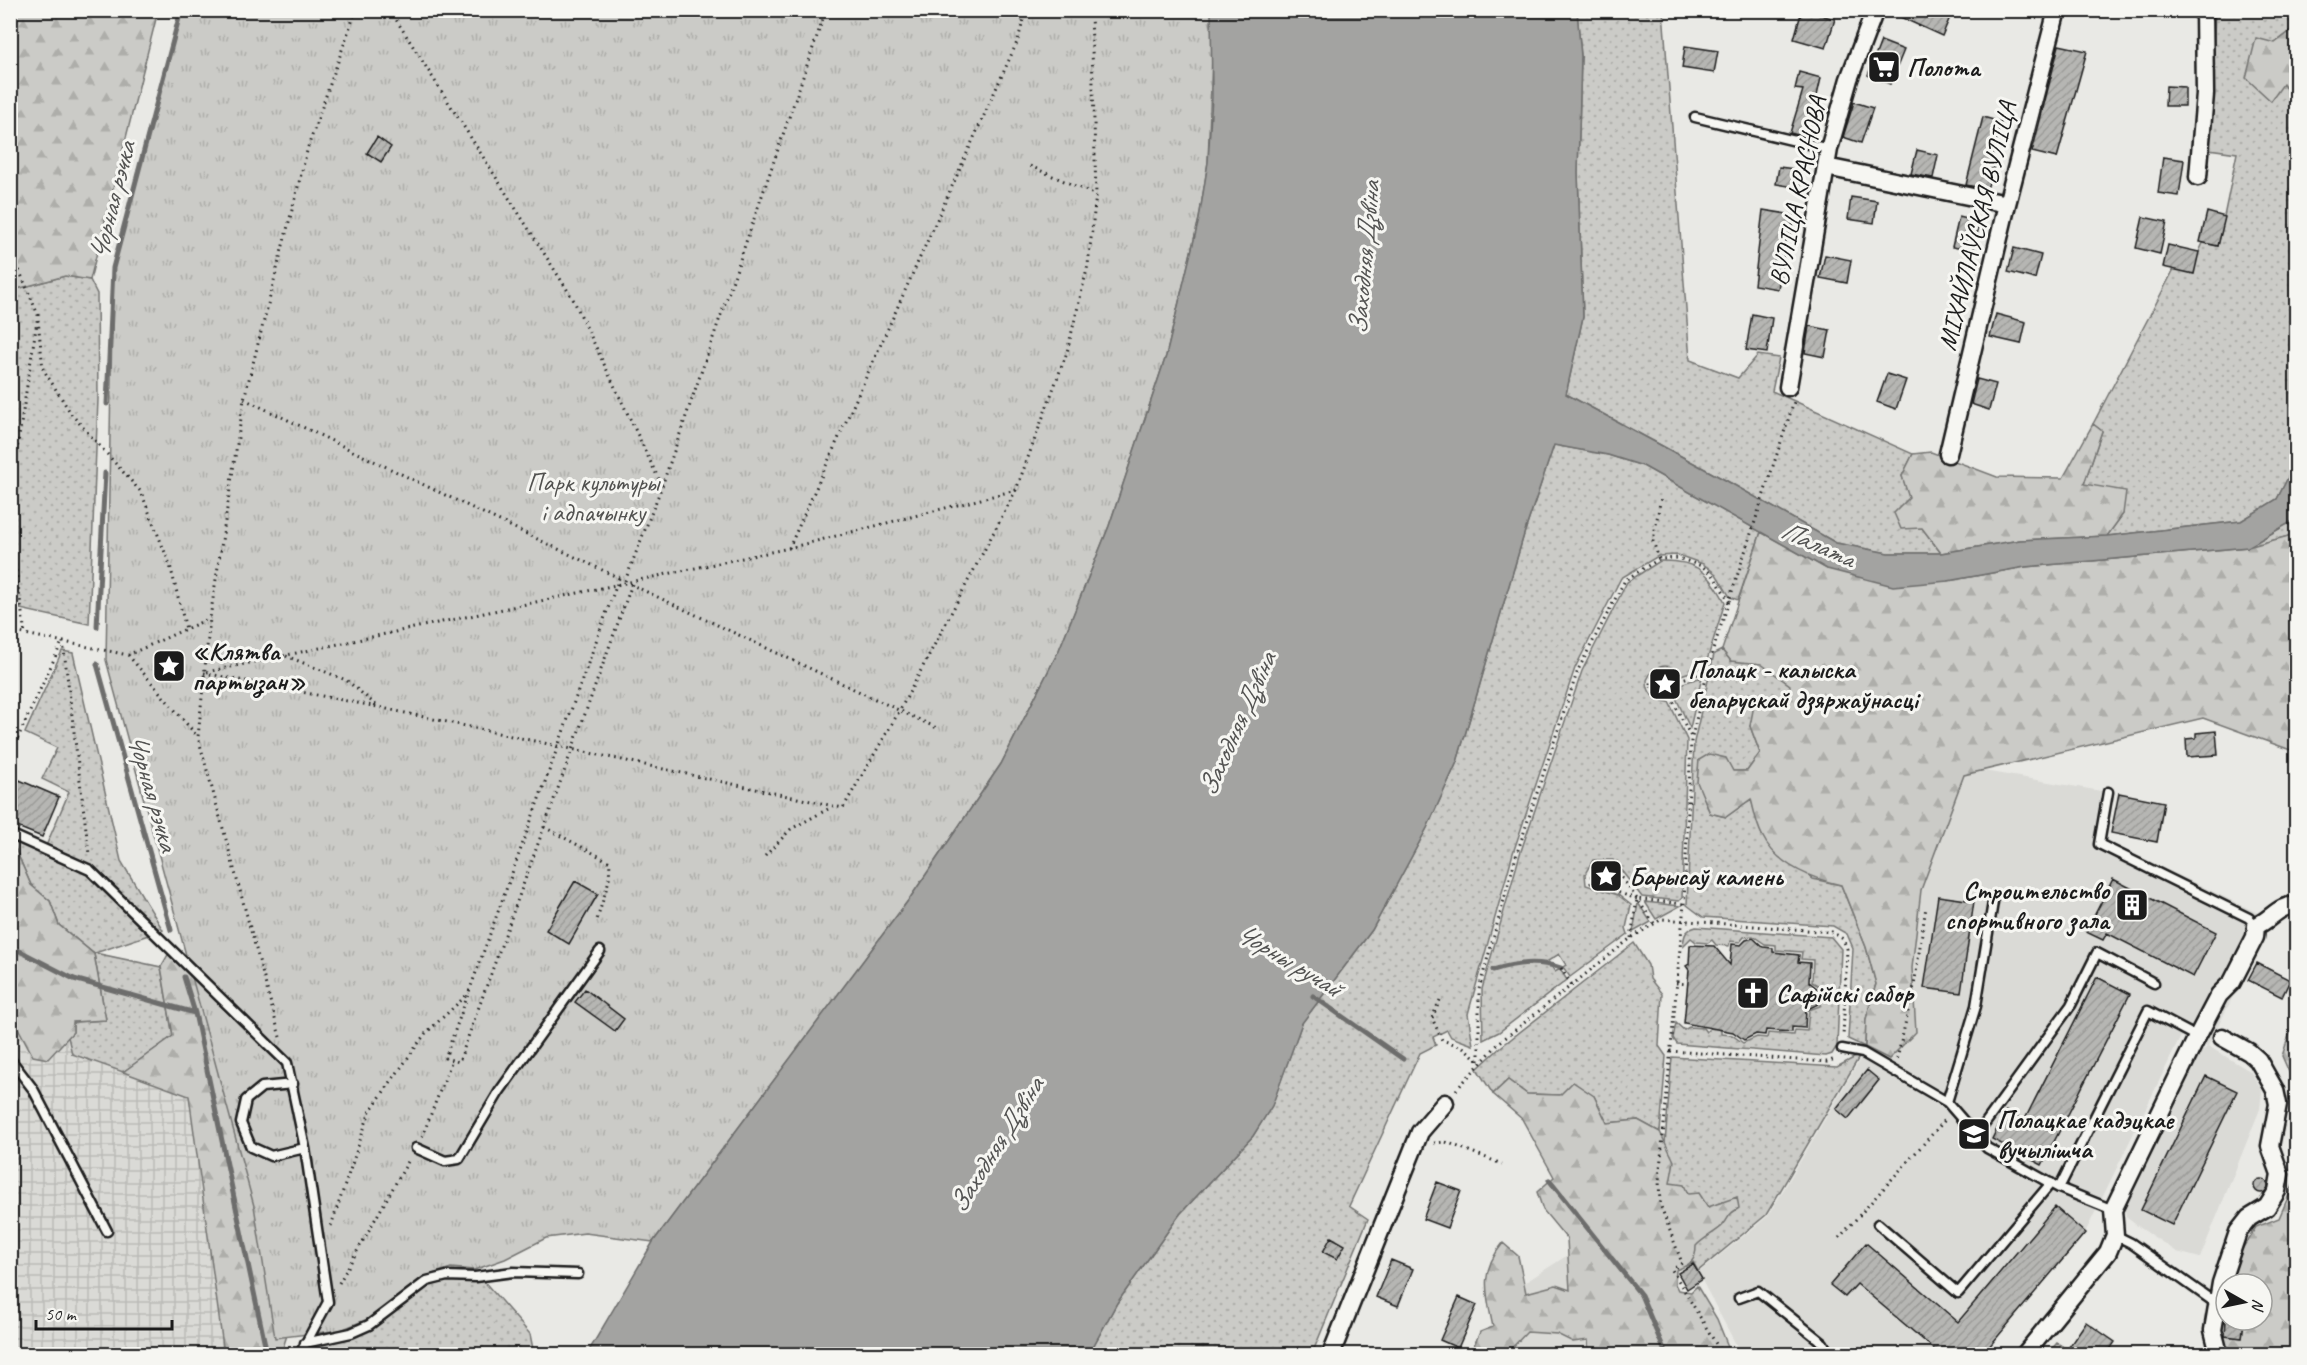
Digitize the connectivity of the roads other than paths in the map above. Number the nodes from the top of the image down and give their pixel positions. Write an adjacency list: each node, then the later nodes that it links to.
1 (1875, 10): 5 (street, ВУЛІЦА КРАСНОВА)
2 (2057, 10): 8 (street, МІХАЙЛАЎСКАЯ ВУЛІЦА)
3 (2205, 10): 7 (street)
4 (1695, 117): 5 (lane)
5 (1829, 149): 6 (street, ВУЛІЦА КРАСНОВА)
6 (1826, 167): 8 (street); 9 (street, ВУЛІЦА КРАСНОВА)
7 (2198, 177)
8 (2007, 204): 10 (street, МІХАЙЛАЎСКАЯ ВУЛІЦА)
9 (1791, 394)
10 (1948, 454)
11 (2108, 792): 15 (lane)
12 (10, 834): 22 (lane)
13 (1995, 896): 23 (lane)
14 (2296, 906): 15 (street)
15 (2259, 925): 18 (street)
16 (600, 951): 27 (lane)
17 (2154, 983): 25 (lane)
18 (2197, 1037): 28 (lane); 29 (street)
19 (2222, 1037): 33 (street)
20 (1842, 1049): 23 (lane)
21 (10, 1059): 31 (lane)
22 (293, 1084): 26 (lane); 26 (lane)
23 (1947, 1102): 25 (lane)
24 (1445, 1103): 40 (street)
25 (1976, 1136): 28 (lane)
26 (305, 1148): 38 (lane)
27 (416, 1148)
28 (2055, 1185): 29 (lane); 30 (lane)
29 (2113, 1210): 32 (street)
30 (1878, 1224)
31 (107, 1232)
32 (2115, 1235): 36 (lane); 42 (street)
33 (2226, 1272)
34 (578, 1274): 38 (lane)
35 (1739, 1298): 41 (lane)
36 (2214, 1302)
37 (2214, 1324): 43 (street)
38 (305, 1343): 39 (lane)
39 (300, 1354)
40 (1331, 1354)
41 (1829, 1354)
42 (2025, 1354)
43 (2219, 1354)

